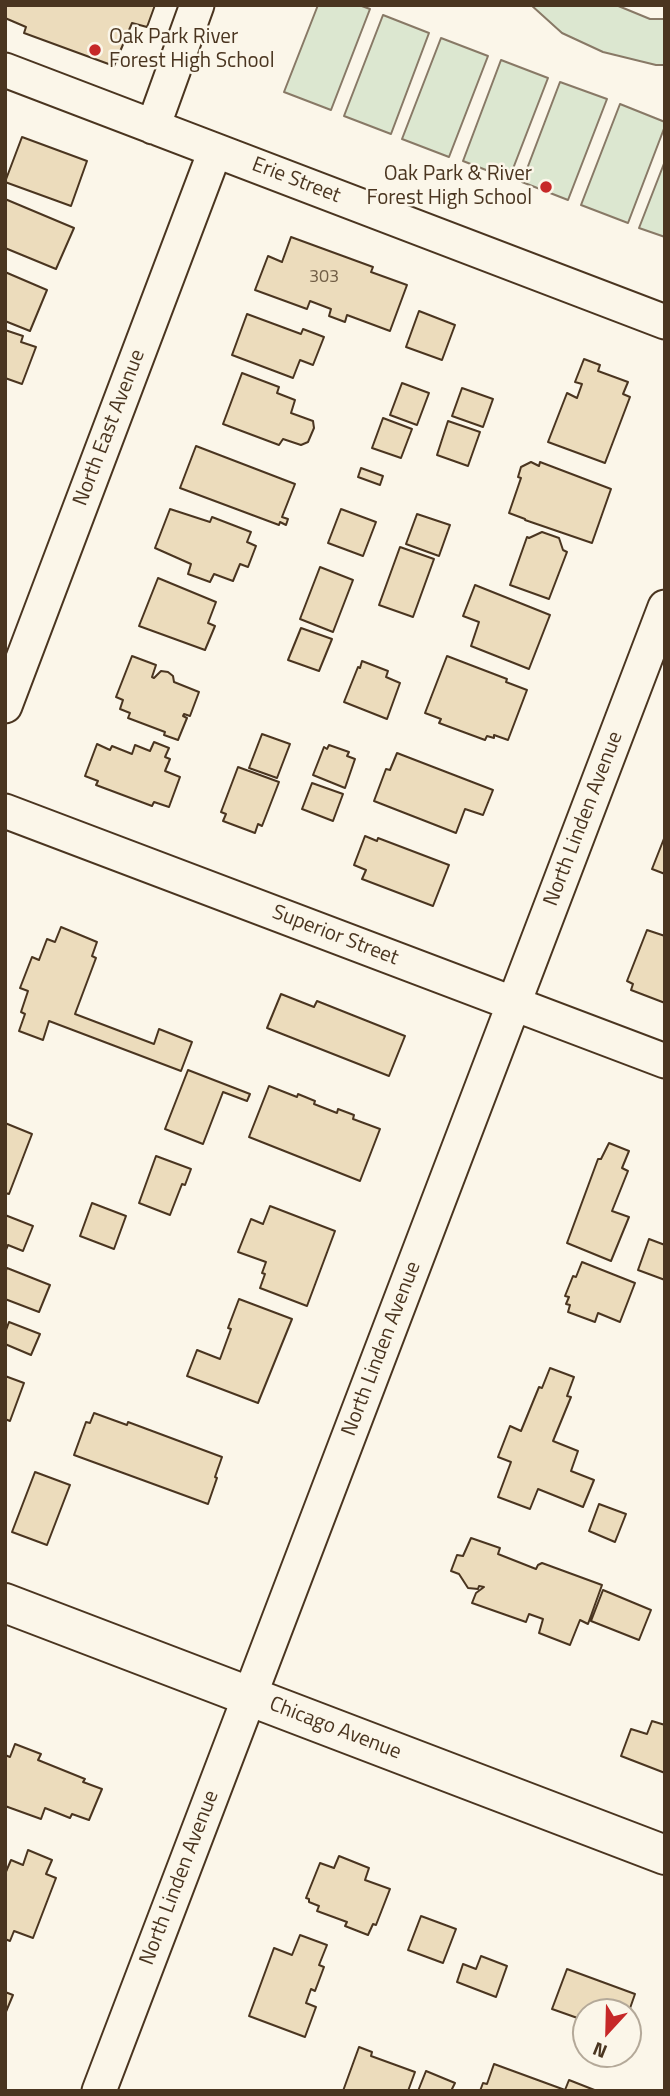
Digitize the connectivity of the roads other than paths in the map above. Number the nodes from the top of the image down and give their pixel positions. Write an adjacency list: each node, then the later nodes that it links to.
1 (197, 5): 3 (street)
2 (5, 70): 3 (street, Erie Street)
3 (153, 127): 4 (street, Erie Street)
4 (215, 151): 5 (street, Erie Street); 7 (street, North East Avenue)
5 (665, 322)
6 (665, 607): 9 (street, North Linden Avenue)
7 (5, 706)
8 (5, 811): 9 (street, Superior Street)
9 (513, 1004): 10 (street, Superior Street); 12 (street, North Linden Avenue)
10 (665, 1061)
11 (5, 1603): 12 (main road, Chicago Avenue)
12 (249, 1696): 13 (main road, Chicago Avenue); 14 (street, North Linden Avenue)
13 (665, 1855)
14 (99, 2091)

